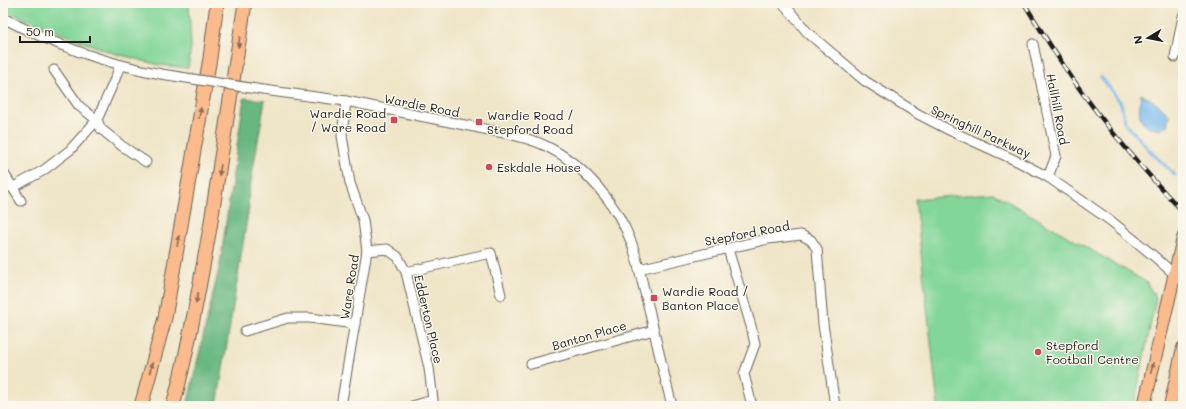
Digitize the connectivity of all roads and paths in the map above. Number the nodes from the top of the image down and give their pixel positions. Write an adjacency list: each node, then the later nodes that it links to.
1 (217, 3): 29 (highway, one-way to 1)
2 (245, 3): 30 (highway, one-way to 30)
3 (783, 3): 14 (street, Springhill Parkway)
4 (1183, 16): 7 (street)
5 (3, 18): 8 (street, Wardie Road)
6 (1033, 44): 14 (street, Hallhill Road)
7 (1175, 58)
8 (120, 65): 10 (street, Wardie Road, bridge); 11 (street)
9 (54, 70): 11 (street)
10 (346, 101): 19 (street, Ware Road); 20 (street, Wardie Road)
11 (96, 120): 12 (street); 15 (street)
12 (146, 162)
13 (3, 172): 15 (street)
14 (1048, 177): 22 (street, Springhill Parkway)
15 (12, 188): 16 (street)
16 (21, 201)
17 (1183, 238): 22 (main road)
18 (728, 249): 20 (street, Stepford Road); 34 (street); 35 (street, Stepford Road)
19 (367, 251): 21 (street, Edderton Place); 24 (street, Ware Road)
20 (639, 269): 25 (street, Wardie Road)
21 (406, 272): 23 (street); 32 (street, Edderton Place)
22 (1179, 276): 36 (main road, one-way to 22)
23 (501, 295)
24 (355, 324): 26 (street); 31 (street, Ware Road)
25 (654, 330): 28 (street, Banton Place); 33 (street, Wardie Road)
26 (245, 331)
27 (1183, 348): 37 (main road)
28 (531, 364)
29 (141, 406)
30 (173, 406)
31 (341, 406)
32 (412, 406)
33 (672, 406)
34 (752, 406)
35 (835, 406)
36 (1144, 406)
37 (1170, 406)

